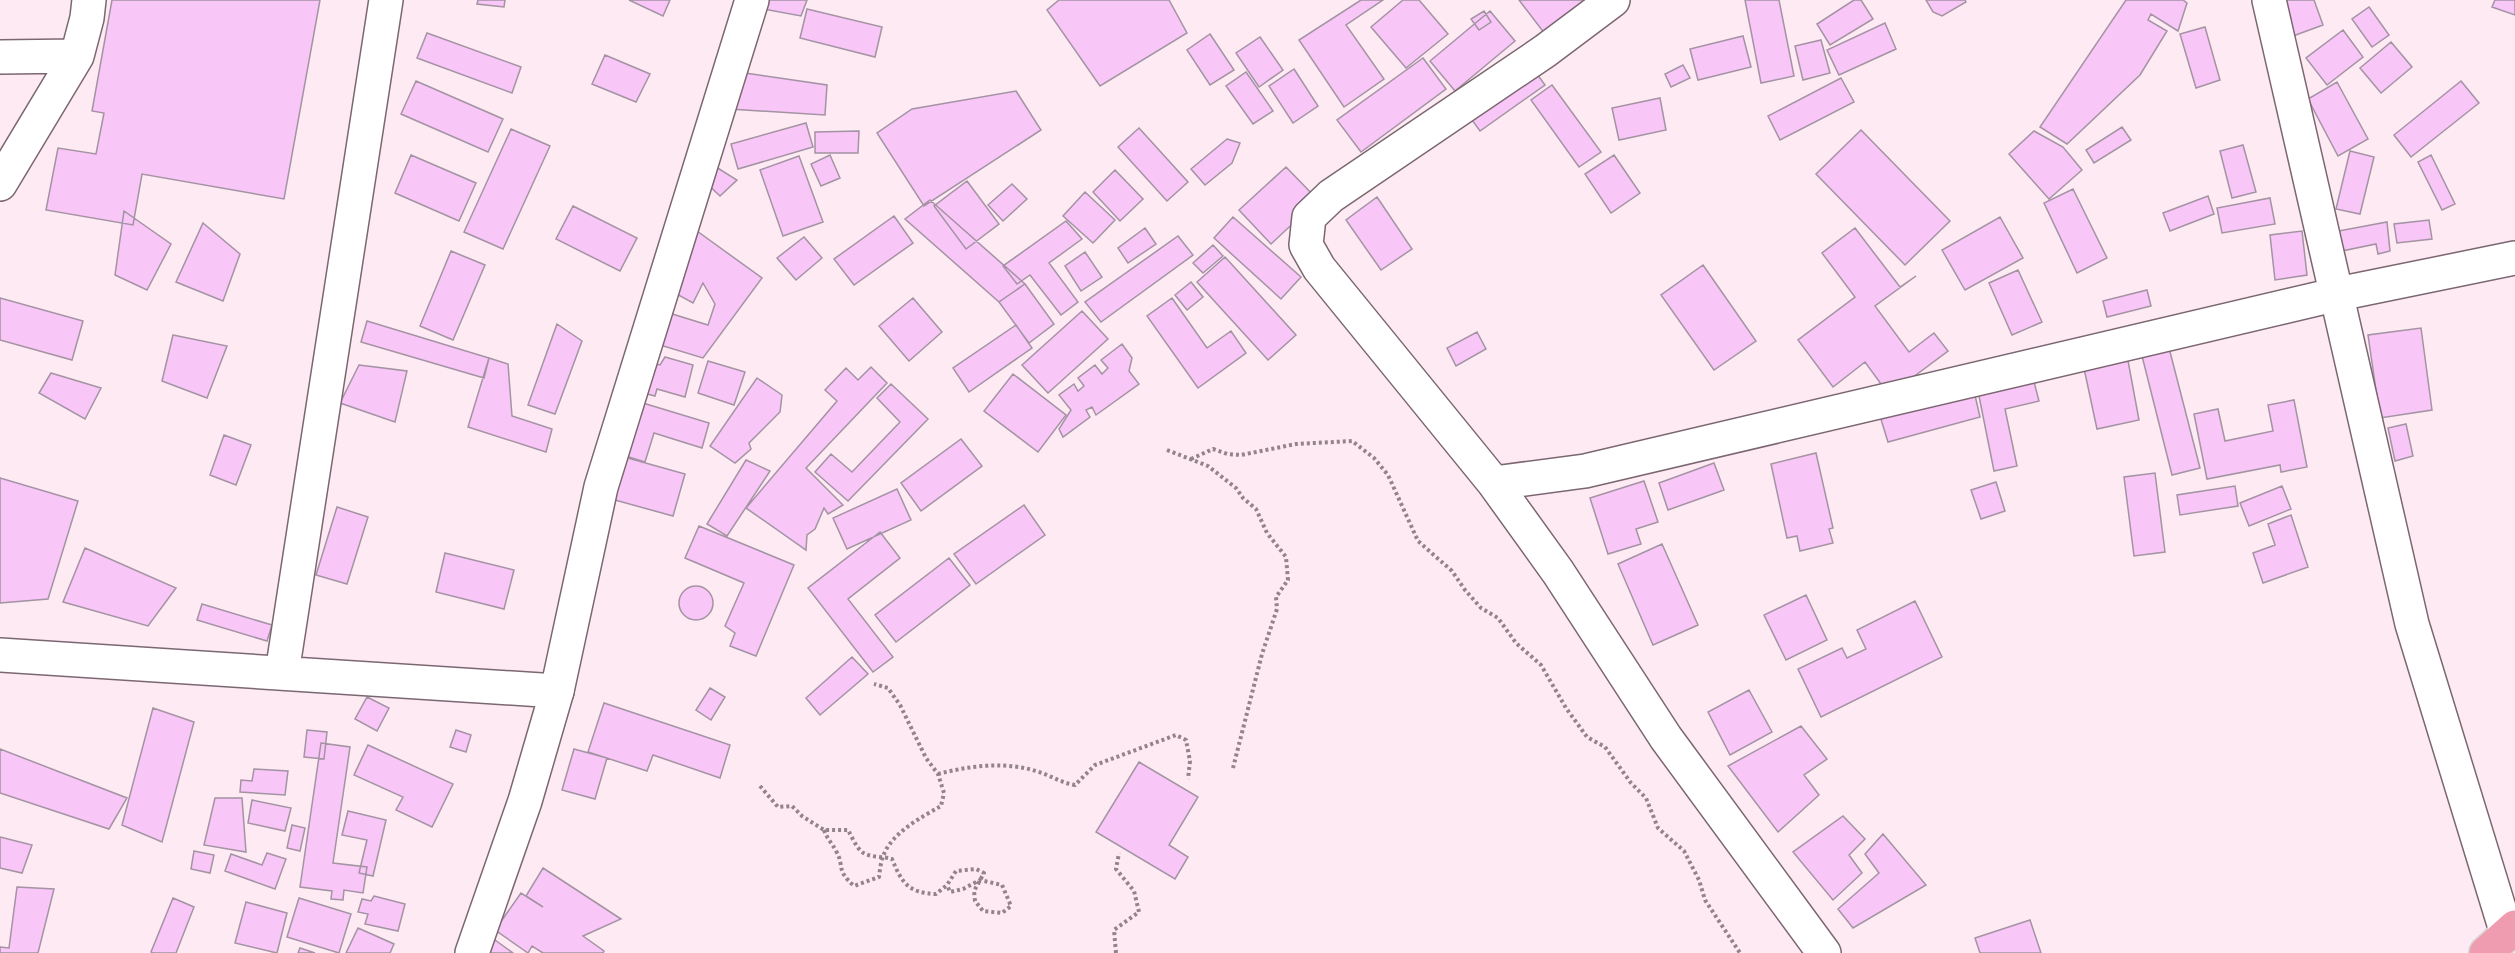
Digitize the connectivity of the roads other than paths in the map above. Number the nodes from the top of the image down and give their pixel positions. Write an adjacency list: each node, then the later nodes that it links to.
1 (89, 0): 6 (street)
2 (386, 0): 13 (street)
3 (753, 0): 14 (street)
4 (1613, 0): 11 (street)
5 (2269, 0): 10 (street)
6 (77, 56): 7 (street); 8 (street)
7 (0, 57)
8 (0, 184)
9 (2515, 258): 10 (street)
10 (2338, 294): 11 (street); 15 (street)
11 (1494, 483): 17 (street)
12 (0, 655): 13 (street)
13 (282, 673): 14 (street)
14 (557, 691): 16 (street)
15 (2503, 938)
16 (472, 953)
17 (1824, 953)

